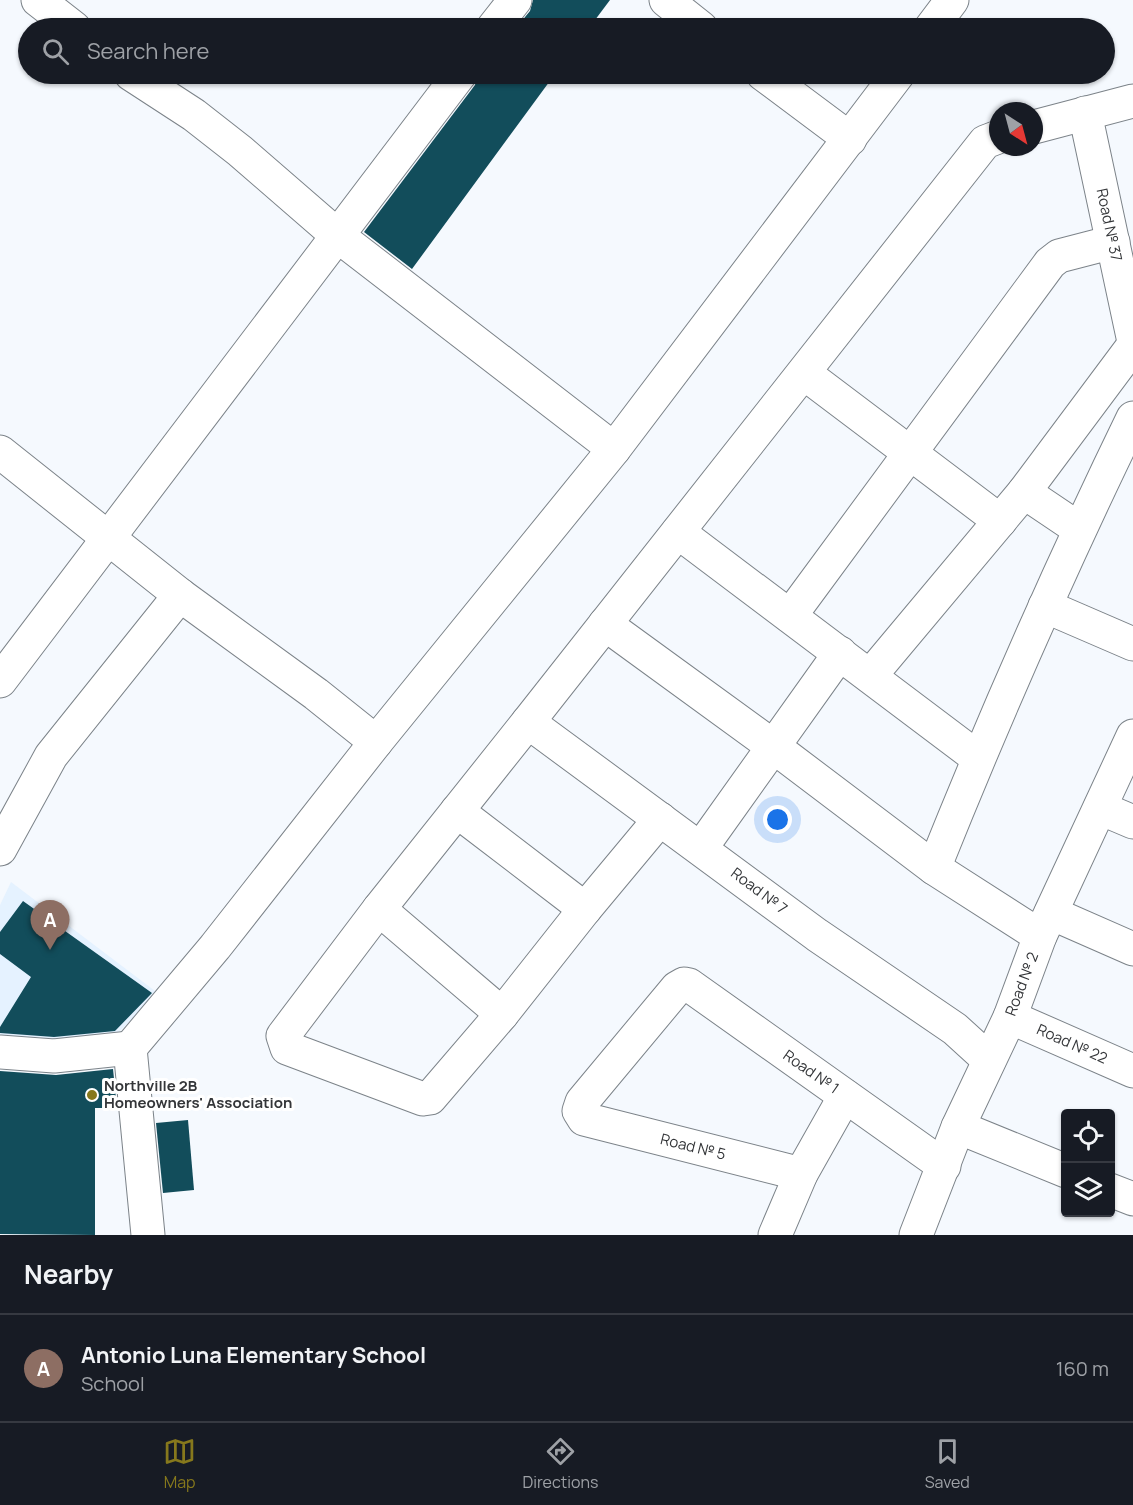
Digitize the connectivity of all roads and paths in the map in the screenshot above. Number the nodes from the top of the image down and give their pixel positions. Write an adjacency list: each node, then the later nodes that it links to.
1 (38, 0): 5 (street)
2 (514, 0): 6 (street)
3 (666, 0): 7 (street)
4 (952, 0): 8 (street)
5 (61, 18)
6 (500, 18)
7 (688, 18)
8 (938, 18)
9 (146, 84): 18 (street)
10 (452, 84): 18 (street)
11 (776, 84): 16 (street)
12 (891, 84): 16 (street)
13 (1133, 101): 14 (street)
14 (1085, 113): 15 (street); 19 (street, Road № 37)
15 (1043, 125)
16 (850, 139): 24 (street)
17 (989, 142): 22 (street)
18 (338, 236): 24 (street); 31 (street)
19 (1113, 242): 20 (street, Road № 37); 26 (street)
20 (1133, 337)
21 (1133, 346): 27 (street)
22 (804, 373): 26 (street); 30 (street)
23 (1133, 418): 29 (street)
24 (614, 449): 42 (street)
25 (0, 452): 31 (street)
26 (911, 452): 28 (street); 34 (street)
27 (1024, 492): 28 (street); 29 (street)
28 (1000, 521): 38 (street)
29 (1079, 529): 33 (street)
30 (678, 531): 34 (street); 35 (street)
31 (108, 537): 32 (street); 39 (street)
32 (180, 595): 42 (street); 50 (street)
33 (1045, 606): 36 (street); 44 (street)
34 (790, 616): 37 (street)
35 (605, 624): 40 (street); 43 (street)
36 (1133, 644)
37 (840, 653): 38 (street); 43 (street)
38 (870, 676): 44 (street)
39 (0, 681)
40 (528, 722): 46 (street); 47 (street, Road № 7)
41 (1133, 736): 45 (street, Road № 2)
42 (376, 742): 58 (street)
43 (774, 747): 49 (street); 51 (street)
44 (978, 758): 51 (street)
45 (1100, 808): 48 (street); 54 (street, Road № 2)
46 (457, 810): 52 (street); 53 (street)
47 (660, 819): 49 (street, Road № 7); 53 (street)
48 (1133, 822)
49 (701, 848): 60 (street, Road № 7)
50 (0, 849)
51 (934, 868): 54 (street)
52 (379, 909): 56 (street); 56 (street)
53 (585, 909): 56 (street)
54 (1046, 925): 55 (street); 57 (street, Road № 2)
55 (1133, 949)
56 (502, 1014)
57 (1010, 1017): 60 (street, Road № 2); 61 (street, Road № 22)
58 (130, 1048): 59 (street); 70 (street)
59 (0, 1052)
60 (989, 1060): 64 (street, Road № 2)
61 (1133, 1071)
62 (845, 1096): 63 (street, Road № 1); 65 (street, Road № 1); 67 (street)
63 (584, 1119): 67 (street, Road № 5)
64 (958, 1127): 65 (street, Road № 2); 66 (street)
65 (944, 1166): 72 (street, Road № 2)
66 (1061, 1169)
67 (801, 1174): 71 (street)
68 (1115, 1192): 69 (street)
69 (1133, 1199)
70 (148, 1235)
71 (775, 1235)
72 (916, 1235)

